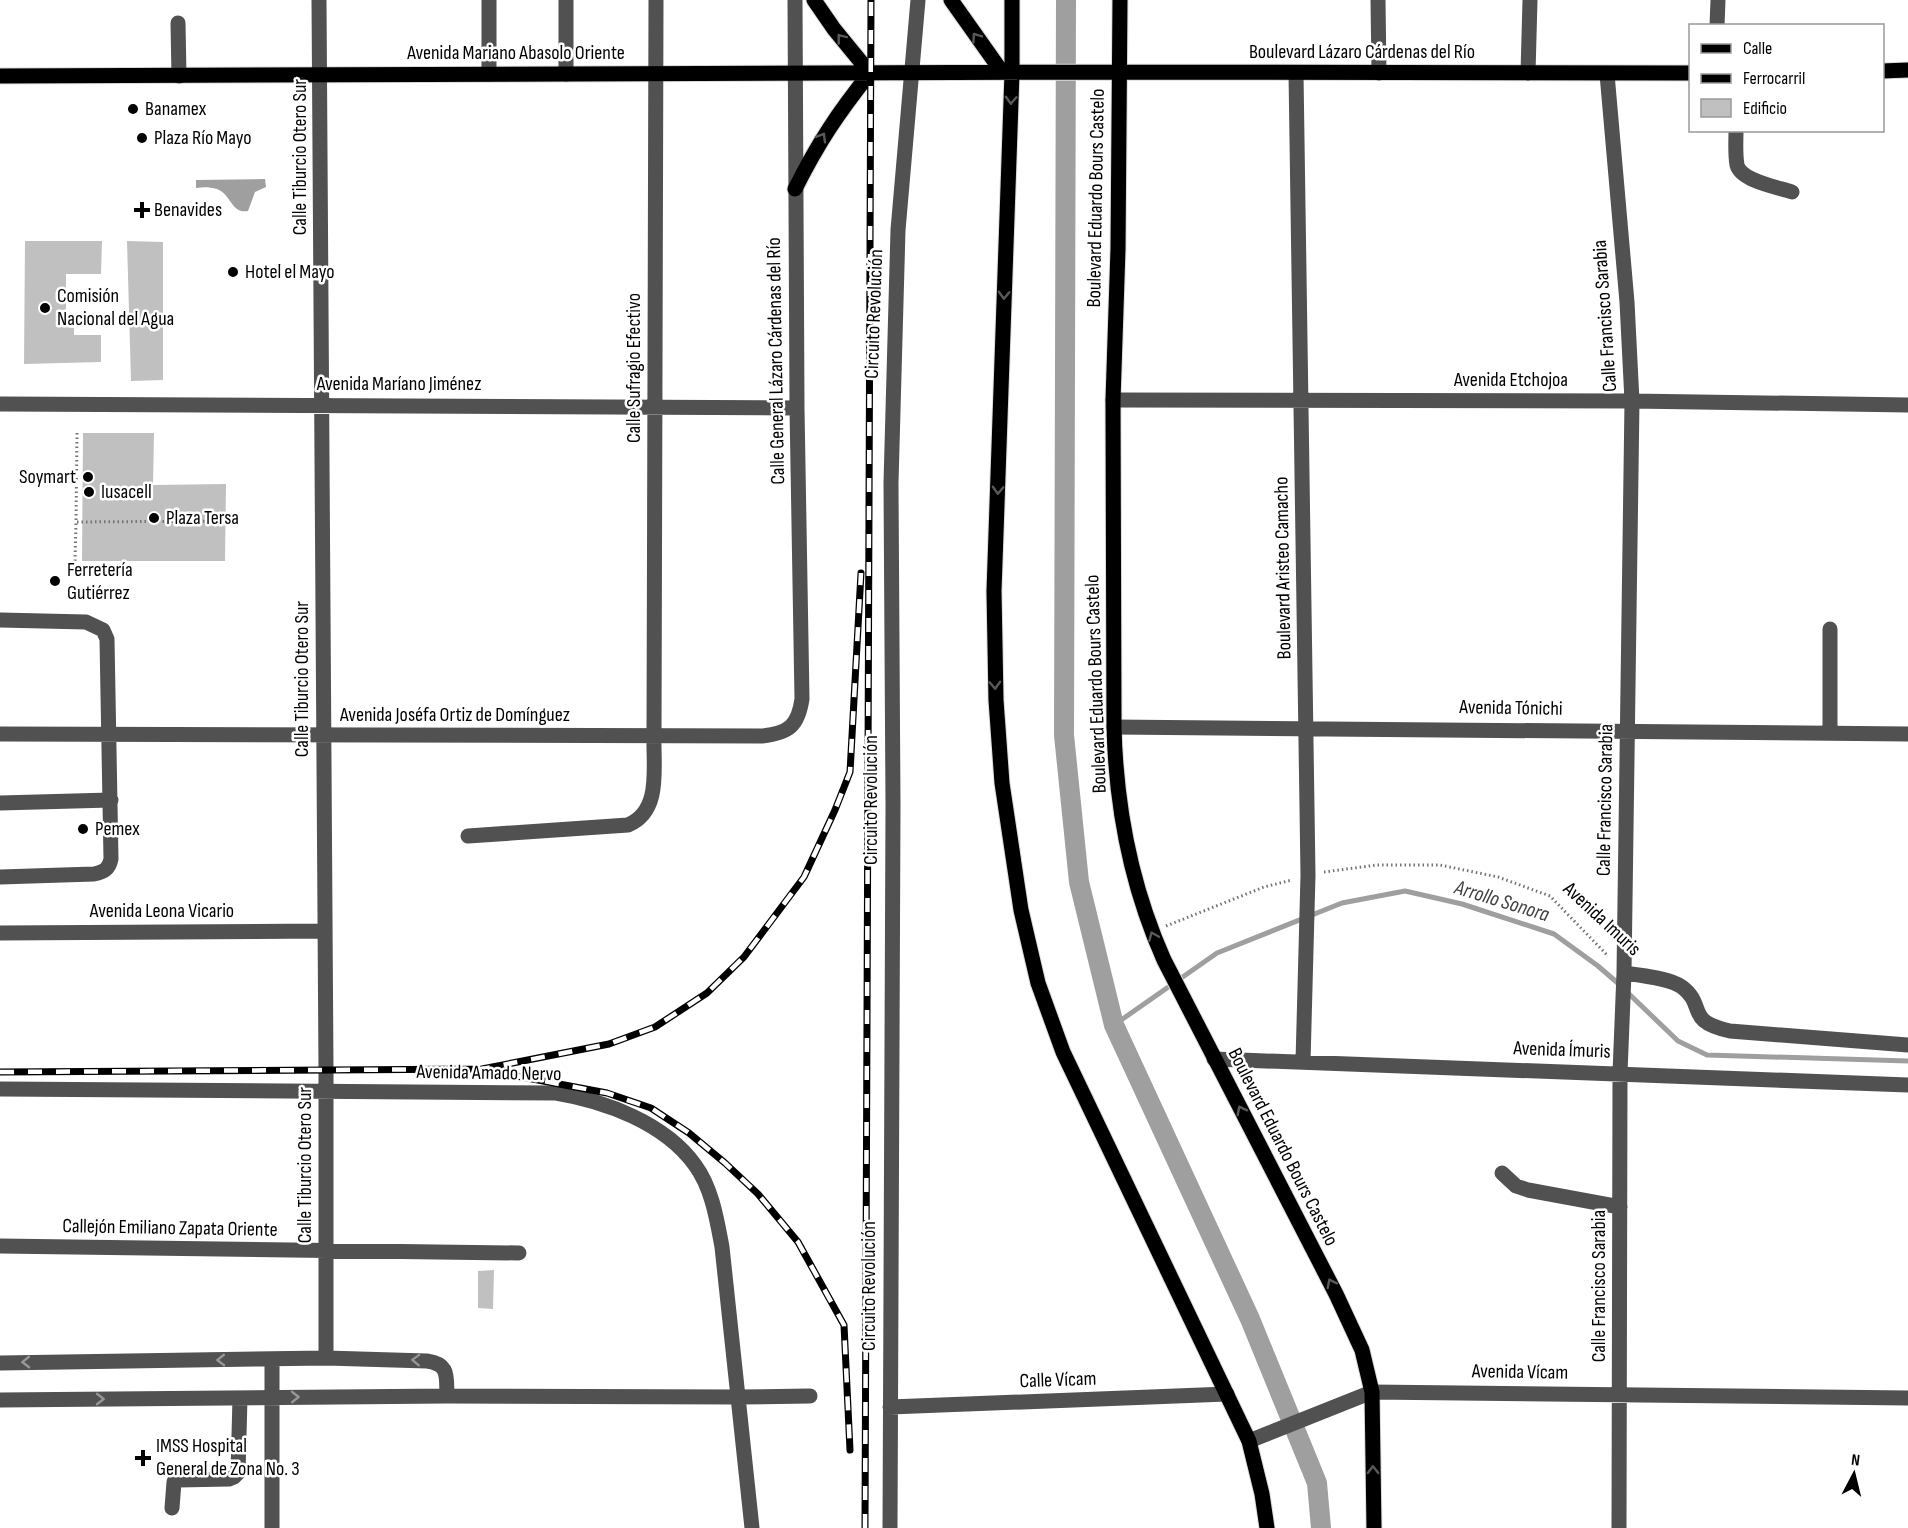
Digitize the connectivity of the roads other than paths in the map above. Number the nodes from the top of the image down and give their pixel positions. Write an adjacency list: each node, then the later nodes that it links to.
1 (319, 0): 32 (street, Calle Tiburcio Otero Sur)
2 (489, 0): 27 (street)
3 (566, 0): 28 (street)
4 (656, 0): 29 (street, Calle Sufragio Efectivo)
5 (795, 0): 20 (street, Calle General Lázaro Cárdenas del Río)
6 (814, 0): 21 (main road, one-way to 6)
7 (918, 0): 22 (street, Circuito Revolución)
8 (951, 0): 18 (main road, one-way to 8)
9 (1012, 0): 18 (main road)
10 (1120, 0): 19 (main road, Boulevard Eduardo Bours Castelo)
11 (1378, 0): 25 (street)
12 (1530, 0): 30 (street)
13 (1718, 0): 15 (street)
14 (178, 22): 34 (street)
15 (1717, 24)
16 (1908, 70): 17 (main road)
17 (1884, 71)
18 (1007, 72): 22 (main road, Avenida Mariano Abasolo Oriente); 23 (main road, Avenida Mariano Abasolo Oriente); 80 (main road, one-way to 80)
19 (1112, 72): 23 (main road, Boulevard Lázaro Cárdenas del Río); 24 (main road, Boulevard Lázaro Cárdenas del Río); 38 (main road, Boulevard Eduardo Bours Castelo)
20 (795, 73): 21 (main road, Avenida Mariano Abasolo Oriente); 29 (main road, Avenida Mariano Abasolo Oriente); 36 (street, Calle General Lázaro Cárdenas del Río)
21 (870, 73): 22 (main road, Avenida Mariano Abasolo Oriente); 36 (main road, one-way to 21)
22 (911, 73): 90 (street, Circuito Revolución)
23 (1033, 73)
24 (1296, 73): 25 (main road, Boulevard Lázaro Cárdenas del Río); 39 (street, Boulevard Aristeo Camacho)
25 (1379, 73): 30 (main road, Boulevard Lázaro Cárdenas del Río)
26 (1689, 73): 31 (main road, Boulevard Lázaro Cárdenas del Río)
27 (489, 74): 28 (main road, Avenida Mariano Abasolo Oriente); 32 (main road, Avenida Mariano Abasolo Oriente)
28 (566, 74): 29 (main road, Avenida Mariano Abasolo Oriente)
29 (657, 74): 44 (street, Calle Sufragio Efectivo)
30 (1528, 74): 31 (main road, Boulevard Lázaro Cárdenas del Río)
31 (1608, 74): 40 (street, Calle Francisco Sarabia)
32 (320, 75): 34 (main road, Avenida Mariano Abasolo Oriente); 42 (street, Calle Tiburcio Otero Sur)
33 (0, 76): 34 (main road, Avenida Mariano Abasolo Oriente)
34 (179, 76)
35 (1736, 132): 37 (street)
36 (795, 189): 45 (street, Calle General Lázaro Cárdenas del Río)
37 (1792, 192)
38 (1113, 400): 39 (street, Avenida Etchojoa); 49 (main road, Boulevard Eduardo Bours Castelo)
39 (1302, 401): 40 (street, Avenida Etchojoa); 50 (street, Boulevard Aristeo Camacho)
40 (1632, 401): 43 (street, Avenida Etchojoa); 51 (street, Calle Francisco Sarabia)
41 (0, 404): 42 (street, Avenida Maríano Jiménez)
42 (321, 405): 44 (street, Avenida Maríano Jiménez); 56 (street, Calle Tiburcio Otero Sur)
43 (1908, 405)
44 (655, 406): 45 (street, Avenida Maríano Jiménez); 57 (street, Calle Sufragio Efectivo)
45 (797, 408): 48 (street, Calle General Lázaro Cárdenas del Río)
46 (0, 620): 55 (street)
47 (1830, 629): 52 (street)
48 (797, 721): 57 (street, Avenida Joséfa Ortiz de Domínguez)
49 (1114, 727): 50 (street, Avenida Tónichi); 66 (main road, Boulevard Eduardo Bours Castelo, one-way to 49)
50 (1306, 727): 51 (street, Avenida Tónichi); 67 (street, Boulevard Aristeo Camacho)
51 (1627, 731): 52 (street, Avenida Tónichi); 64 (street, Calle Francisco Sarabia)
52 (1830, 733): 54 (street, Avenida Tónichi)
53 (0, 734): 55 (street, Avenida Joséfa Ortiz de Domínguez)
54 (1908, 734)
55 (111, 735): 56 (street, Avenida Joséfa Ortiz de Domínguez); 58 (street)
56 (323, 735): 57 (street, Avenida Joséfa Ortiz de Domínguez); 62 (street, Calle Tiburcio Otero Sur)
57 (654, 736): 60 (street, Calle Sufragio Efectivo)
58 (111, 800): 59 (street); 61 (street)
59 (0, 803)
60 (468, 836)
61 (0, 877)
62 (325, 931): 63 (street, Avenida Leona Vicario); 71 (street, Calle Tiburcio Otero Sur)
63 (0, 933)
64 (1624, 973): 65 (street, Avenida Imuris); 68 (street, Calle Francisco Sarabia)
65 (1908, 1045)
66 (1214, 1059): 67 (street, Avenida Ímuris); 81 (main road, Boulevard Eduardo Bours Castelo, one-way to 66)
67 (1303, 1062): 68 (street, Avenida Ímuris)
68 (1620, 1073): 69 (street, Avenida Ímuris); 73 (street, Calle Francisco Sarabia)
69 (1908, 1084)
70 (0, 1089): 71 (street, Avenida Amado Nervo)
71 (326, 1092): 75 (street, Calle Tiburcio Otero Sur); 86 (street, Avenida Amado Nervo)
72 (1502, 1173): 73 (street)
73 (1620, 1207): 82 (street, Calle Francisco Sarabia)
74 (0, 1246): 75 (street, Callejón Emiliano Zapata Oriente)
75 (326, 1251): 76 (street, Callejón Emiliano Zapata Oriente); 77 (street, Calle Tiburcio Otero Sur)
76 (519, 1254)
77 (326, 1358): 78 (street); 83 (street, one-way to 77)
78 (272, 1359): 79 (street, one-way to 79); 85 (street)
79 (0, 1363)
80 (1227, 1394): 90 (street, Calle Vícam); 91 (main road)
81 (1367, 1394): 82 (street, Avenida Vícam); 91 (street, Avenida Vícam); 97 (main road, Boulevard Eduardo Bours Castelo, one-way to 81)
82 (1620, 1395): 88 (street, Avenida Vícam); 98 (street, Calle Francisco Sarabia)
83 (447, 1396): 85 (street, one-way to 83); 86 (street)
84 (810, 1396): 86 (street)
85 (272, 1397): 87 (street); 93 (street)
86 (738, 1397): 94 (street, Avenida Amado Nervo)
87 (240, 1398): 89 (street, one-way to 87); 92 (street)
88 (1908, 1398)
89 (0, 1400)
90 (890, 1407): 95 (street, Circuito Revolución)
91 (1255, 1439): 96 (main road)
92 (172, 1508)
93 (272, 1528)
94 (752, 1528)
95 (890, 1528)
96 (1267, 1528)
97 (1374, 1528)
98 (1619, 1528)

